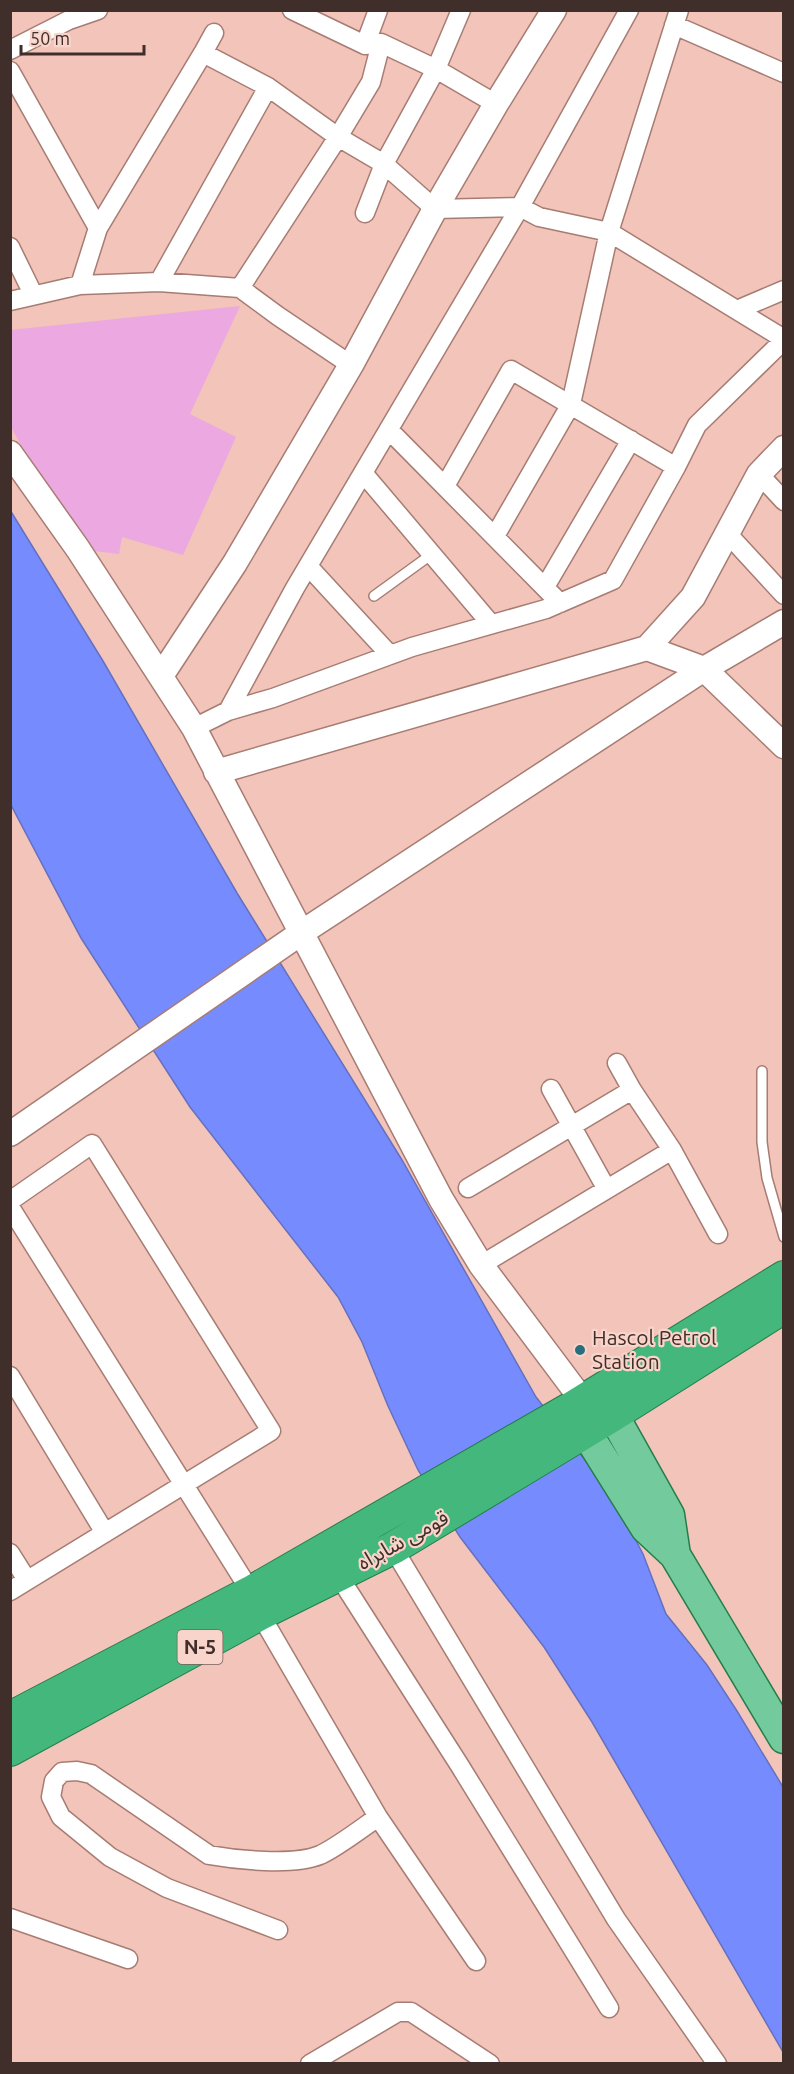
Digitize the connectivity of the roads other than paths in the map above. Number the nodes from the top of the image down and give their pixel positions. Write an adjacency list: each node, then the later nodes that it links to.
1 (98, 10): 7 (street)
2 (292, 10): 10 (street)
3 (378, 10): 10 (street)
4 (461, 10): 13 (street)
5 (554, 10): 17 (street)
6 (629, 10): 20 (street)
7 (66, 15): 11 (street)
8 (676, 18): 15 (street); 24 (street)
9 (214, 33): 12 (street)
10 (373, 44): 13 (street); 18 (street)
11 (10, 50)
12 (203, 53): 16 (street); 23 (street)
13 (436, 69): 17 (street); 19 (street)
14 (10, 71): 23 (street)
15 (783, 72)
16 (268, 87): 18 (street); 26 (street)
17 (496, 104): 21 (street)
18 (338, 137): 19 (street); 28 (street)
19 (384, 164): 21 (street); 22 (street)
20 (520, 207): 21 (street); 24 (street); 36 (street)
21 (435, 209): 34 (street)
22 (365, 213)
23 (98, 228): 27 (street)
24 (609, 232): 32 (street); 35 (street)
25 (10, 247): 30 (street)
26 (159, 282): 27 (street); 28 (street)
27 (80, 285): 30 (street)
28 (240, 288): 34 (street)
29 (783, 290): 32 (street)
30 (33, 294): 31 (street)
31 (10, 301)
32 (737, 310): 33 (street)
33 (783, 340): 40 (street)
34 (351, 365): 58 (street)
35 (571, 404): 37 (street); 43 (street); 46 (street)
36 (389, 430): 41 (street); 43 (street)
37 (631, 440): 40 (street); 49 (street)
38 (783, 448): 42 (street)
39 (10, 453): 58 (street)
40 (676, 467): 52 (street)
41 (364, 474): 47 (street); 48 (street)
42 (759, 474): 44 (street); 45 (street)
43 (445, 486): 46 (street)
44 (783, 501)
45 (726, 532): 50 (street); 55 (street)
46 (495, 536): 49 (street)
47 (432, 554): 51 (lane); 54 (street)
48 (308, 566): 56 (street); 59 (street)
49 (545, 587): 52 (street)
50 (783, 595)
51 (374, 597)
52 (560, 603): 54 (street)
53 (783, 622): 57 (street)
54 (491, 624): 56 (street)
55 (647, 648): 57 (street); 62 (street)
56 (390, 655): 59 (street)
57 (704, 669): 61 (street); 63 (street)
58 (161, 676): 60 (street)
59 (228, 711): 60 (street)
60 (194, 728): 62 (street)
61 (783, 746)
62 (216, 772): 63 (street)
63 (301, 933): 69 (street); 77 (street)
64 (617, 1063): 67 (street)
65 (762, 1071): 76 (lane)
66 (552, 1089): 68 (street)
67 (632, 1090): 68 (street); 70 (street)
68 (572, 1126): 71 (street); 72 (street)
69 (10, 1134)
70 (672, 1150): 72 (street); 75 (street)
71 (468, 1188)
72 (606, 1188): 77 (street)
73 (10, 1201): 83 (street)
74 (10, 1207): 83 (street)
75 (718, 1234)
76 (783, 1237)
77 (481, 1265): 82 (street)
78 (783, 1277): 82 (highway, قومی شاہراہ / N-5)
79 (783, 1307): 81 (highway, قومی شاہراہ / N-5)
80 (10, 1376): 84 (street)
81 (613, 1415): 82 (highway, قومی شاہراہ / N-5); 87 (main road)
82 (580, 1419): 85 (highway, قومی شاہراہ / N-5); 87 (main road); 91 (highway, قومی شاہراہ / N-5)
83 (183, 1486): 84 (street); 91 (street)
84 (105, 1533): 89 (street)
85 (393, 1548): 88 (highway, قومی شاہراہ / N-5); 102 (street)
86 (10, 1554): 89 (street)
87 (675, 1555): 93 (main road)
88 (338, 1575): 91 (highway, قومی شاہراہ / N-5); 99 (street)
89 (27, 1580): 90 (street)
90 (10, 1591)
91 (256, 1603): 92 (highway, قومی شاہراہ / N-5); 94 (street)
92 (18, 1729)
93 (783, 1738)
94 (378, 1817): 96 (street); 98 (street)
95 (10, 1918): 97 (street)
96 (278, 1930)
97 (128, 1959)
98 (476, 1961)
99 (609, 2008)
100 (310, 2064): 101 (street)
101 (490, 2064)
102 (717, 2064)

